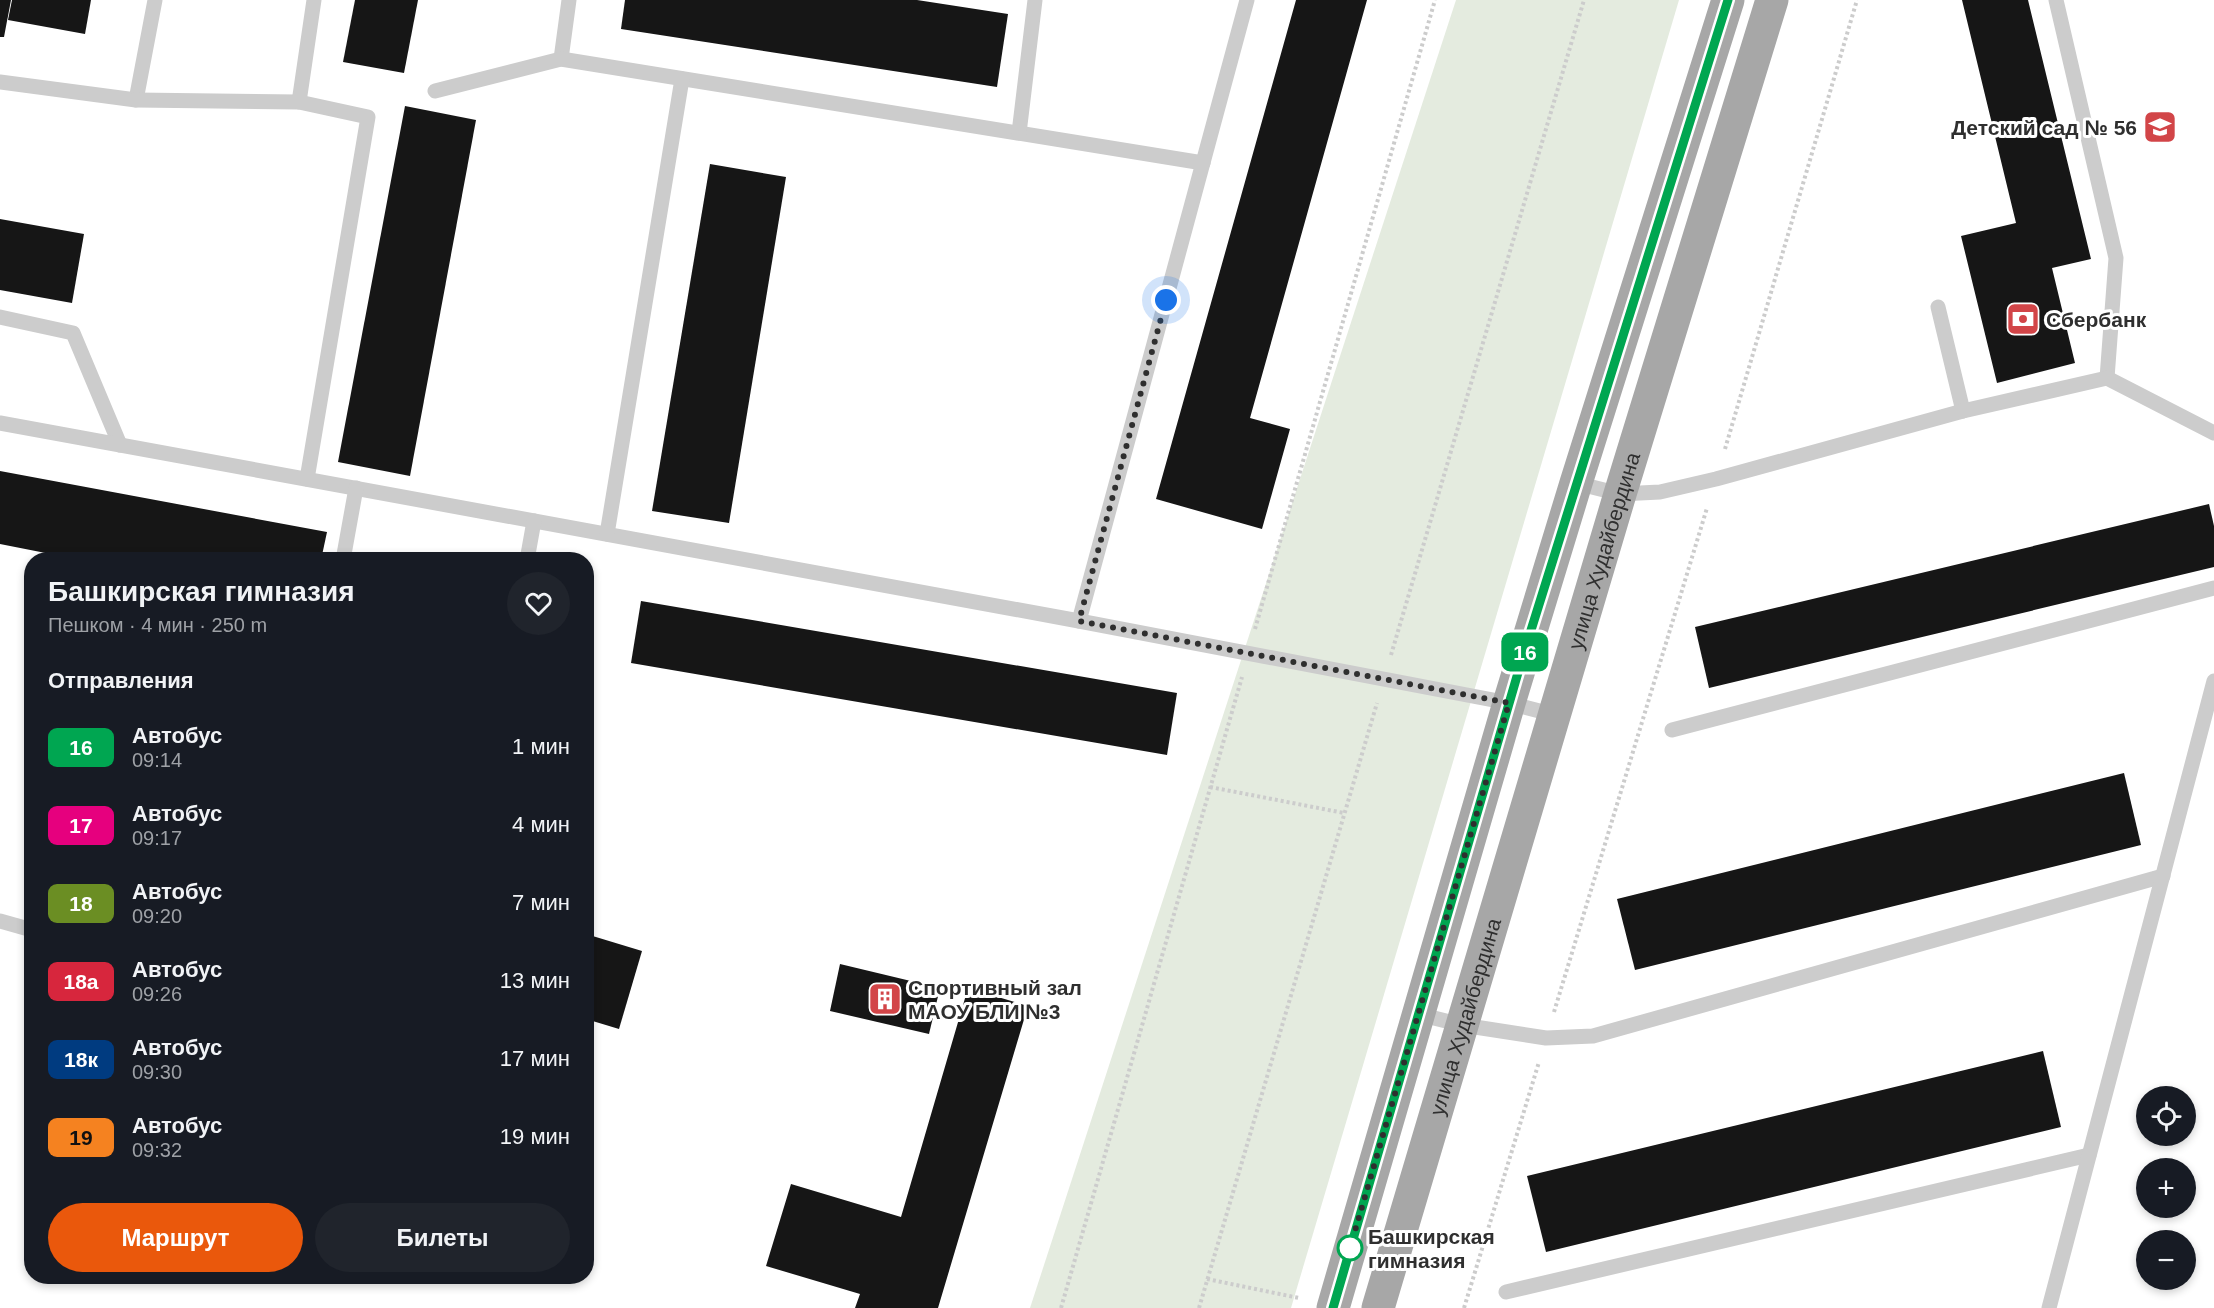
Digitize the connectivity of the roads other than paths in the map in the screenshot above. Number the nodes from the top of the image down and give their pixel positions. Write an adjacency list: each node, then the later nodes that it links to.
1 (155, 0): 13 (lane)
2 (314, 0): 14 (lane)
3 (569, 0): 9 (lane)
4 (1035, 0): 15 (lane)
5 (1247, 0): 16 (lane)
6 (1728, 0): 25 (main road, улица Худайбердина)
7 (1772, 0): 27 (main road, улица Худайбердина)
8 (2056, 0): 19 (lane)
9 (561, 59): 10 (lane); 12 (lane)
10 (682, 79): 15 (lane); 29 (lane)
11 (0, 82): 13 (lane)
12 (435, 91)
13 (136, 100): 14 (lane)
14 (299, 102): 24 (lane)
15 (1019, 133): 16 (lane)
16 (1203, 163): 33 (lane)
17 (1938, 307): 20 (lane)
18 (0, 317): 23 (lane)
19 (2107, 378): 20 (lane); 22 (lane)
20 (1963, 411): 27 (lane)
21 (0, 423): 23 (lane)
22 (2214, 433)
23 (120, 445): 24 (lane)
24 (307, 479): 26 (lane)
25 (1576, 483): 27 (lane); 35 (main road, улица Худайбердина)
26 (356, 488): 28 (lane); 30 (lane)
27 (1620, 494): 36 (main road, улица Худайбердина)
28 (534, 521): 29 (lane); 31 (lane)
29 (607, 534): 33 (lane)
30 (344, 552)
31 (528, 552)
32 (2214, 588): 37 (lane)
33 (1079, 621): 35 (lane)
34 (2214, 681): 38 (lane)
35 (1509, 703): 36 (lane); 41 (main road, улица Худайбердина)
36 (1555, 715): 42 (main road, улица Худайбердина)
37 (1672, 730)
38 (2163, 876): 42 (lane); 43 (lane)
39 (0, 921): 40 (lane)
40 (24, 928)
41 (1418, 1014): 42 (lane); 45 (main road, улица Худайбердина)
42 (1462, 1024): 46 (main road, улица Худайбердина)
43 (2089, 1155): 44 (lane); 47 (lane)
44 (1506, 1292)
45 (1320, 1304)
46 (1378, 1308)
47 (2049, 1308)

